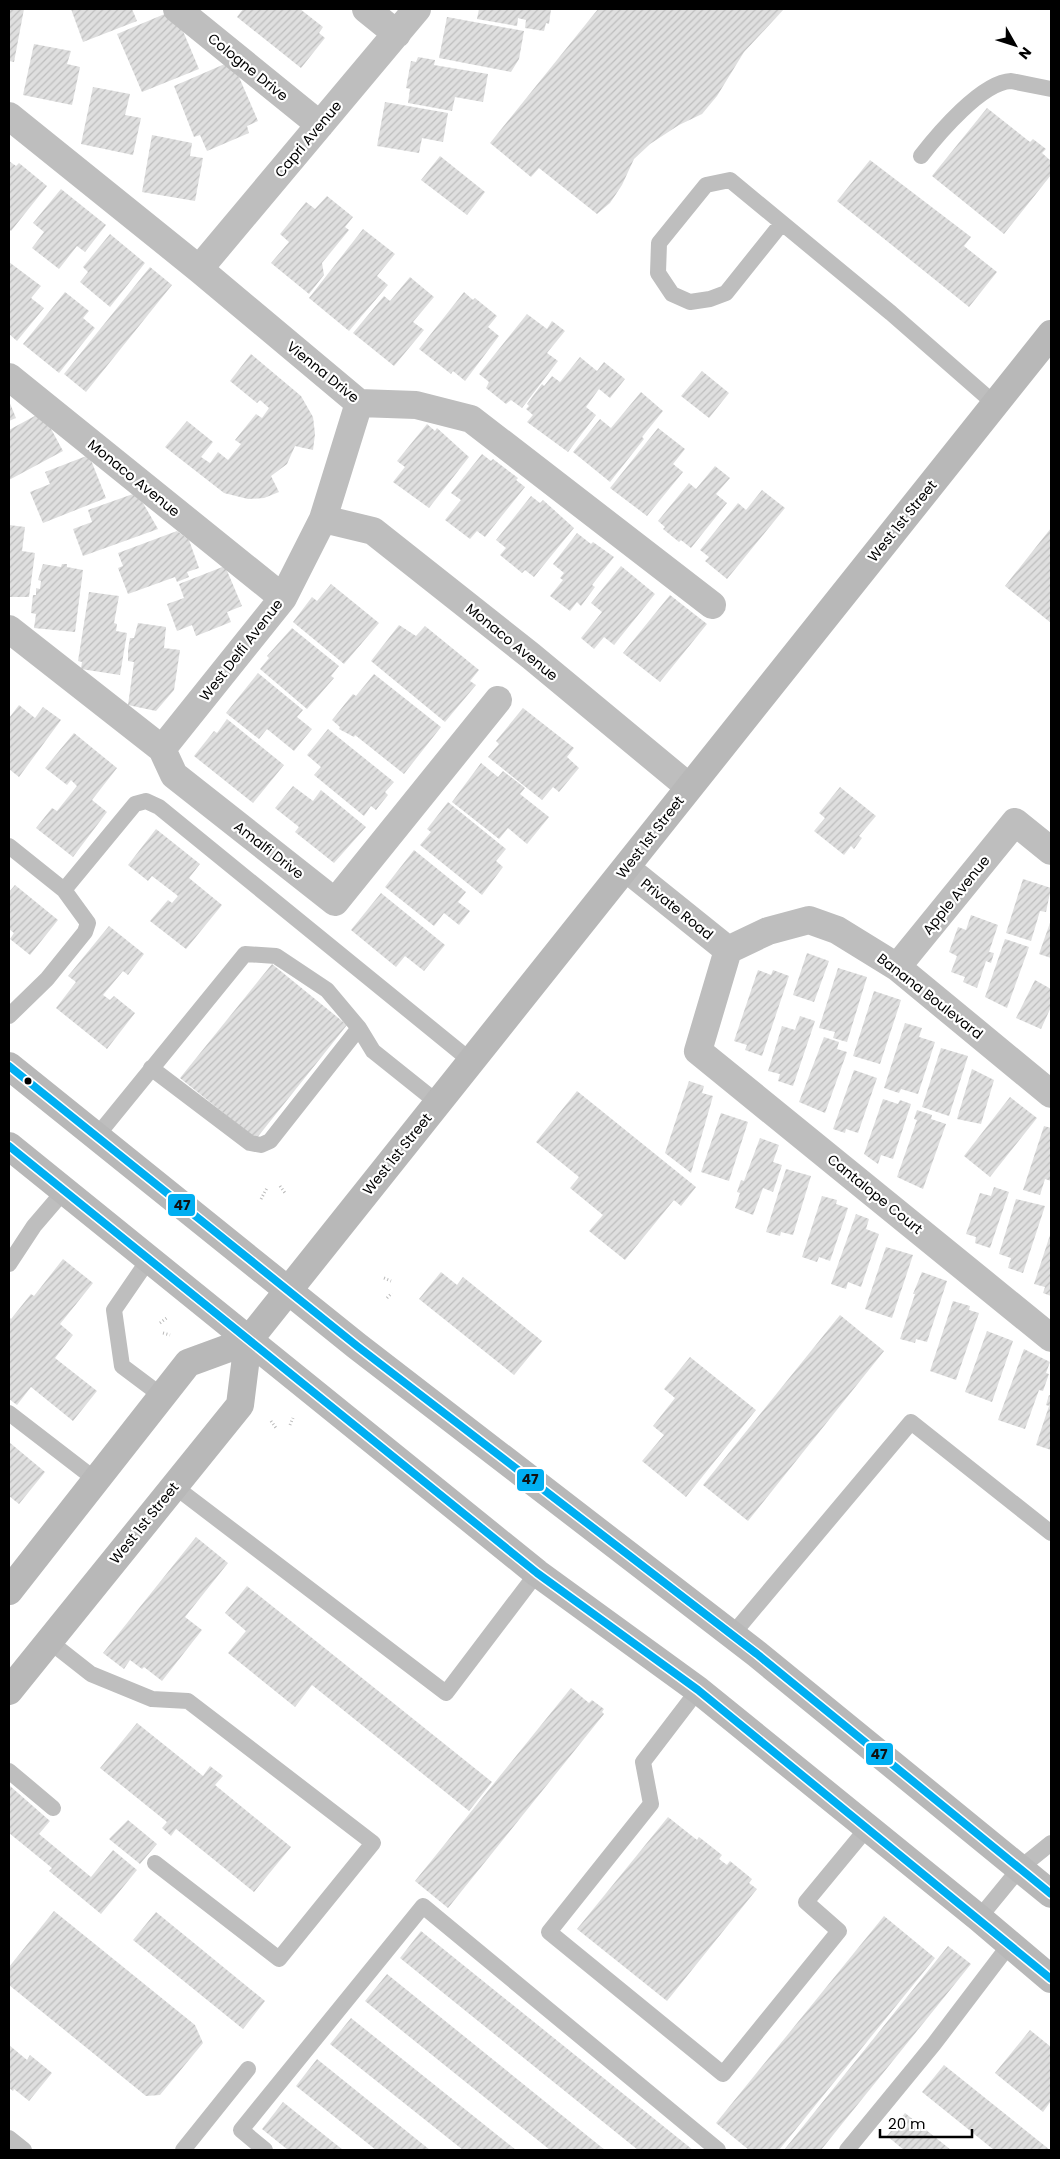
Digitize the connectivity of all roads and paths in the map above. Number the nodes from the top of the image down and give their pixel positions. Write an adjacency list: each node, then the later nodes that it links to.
1 (177, 9): 7 (street, Cologne Drive)
2 (366, 9): 4 (street)
3 (417, 9): 4 (street, Capri Avenue)
4 (397, 34): 7 (street, Capri Avenue)
5 (1051, 88): 8 (lane)
6 (9, 116): 10 (street, Vienna Drive)
7 (320, 125): 10 (street, Capri Avenue)
8 (921, 156)
9 (782, 223): 9 (lane); 14 (lane)
10 (198, 269): 13 (street, Vienna Drive)
11 (1051, 334): 14 (main road, West 1st Street)
12 (9, 377): 16 (street, Monaco Avenue)
13 (358, 403): 15 (street, West Delfi Avenue); 17 (street, Vienna Drive)
14 (995, 404): 21 (main road, West 1st Street)
15 (323, 518): 16 (street, West Delfi Avenue); 21 (street, Monaco Avenue)
16 (283, 598): 20 (street, West Delfi Avenue)
17 (712, 605)
18 (9, 628): 20 (street, Amalfi Drive)
19 (498, 700): 20 (street, Amalfi Drive)
20 (162, 750)
21 (689, 788): 24 (main road, West 1st Street)
22 (9, 846): 25 (lane)
23 (1051, 851): 27 (street, Apple Avenue)
24 (626, 868): 26 (street, Private Road); 30 (main road, West 1st Street)
25 (64, 890): 28 (lane); 30 (lane)
26 (728, 950): 27 (street, Banana Boulevard); 53 (street, Cantalope Court)
27 (897, 967): 33 (street, Banana Boulevard)
28 (9, 1016)
29 (359, 1028): 32 (lane); 32 (lane); 34 (lane)
30 (471, 1061): 34 (main road, West 1st Street)
31 (9, 1066): 35 (main road)
32 (151, 1068): 35 (lane)
33 (1051, 1094)
34 (438, 1103): 46 (main road, West 1st Street)
35 (96, 1137): 46 (main road)
36 (9, 1146): 39 (main road)
37 (280, 1186): 40 (path)
38 (267, 1188): 41 (path)
39 (64, 1190): 42 (main road); 43 (lane)
40 (285, 1193)
41 (261, 1199)
42 (149, 1259): 54 (main road); 55 (lane)
43 (9, 1264)
44 (384, 1278): 45 (path)
45 (391, 1281)
46 (288, 1291): 54 (main road, West 1st Street); 66 (main road)
47 (392, 1293): 48 (path)
48 (386, 1298)
49 (168, 1318): 50 (path)
50 (160, 1322)
51 (163, 1333): 52 (path)
52 (170, 1334)
53 (1051, 1338)
54 (248, 1341): 55 (main road); 62 (main road, West 1st Street); 64 (main road)
55 (162, 1396): 61 (main road)
56 (9, 1414): 61 (lane)
57 (293, 1418): 59 (path)
58 (271, 1422): 60 (path)
59 (290, 1425)
60 (276, 1428)
61 (96, 1480): 65 (main road)
62 (174, 1486): 64 (lane); 67 (main road, West 1st Street)
63 (1051, 1534): 66 (lane)
64 (537, 1572): 68 (main road)
65 (9, 1591)
66 (732, 1635): 75 (main road)
67 (49, 1641): 69 (main road, West 1st Street); 74 (lane)
68 (698, 1690): 72 (main road); 72 (lane)
69 (9, 1691)
70 (9, 1771): 71 (lane)
71 (53, 1808)
72 (868, 1827): 77 (main road)
73 (1051, 1843): 75 (lane)
74 (155, 1863)
75 (1020, 1868): 76 (main road); 77 (lane)
76 (1051, 1894)
77 (979, 1918): 78 (main road)
78 (1010, 1944): 79 (main road); 86 (lane)
79 (1051, 1979)
80 (248, 2070): 83 (lane)
81 (9, 2138): 82 (lane)
82 (24, 2150)
83 (183, 2150)
84 (265, 2150): 85 (lane)
85 (718, 2150)
86 (847, 2150)

